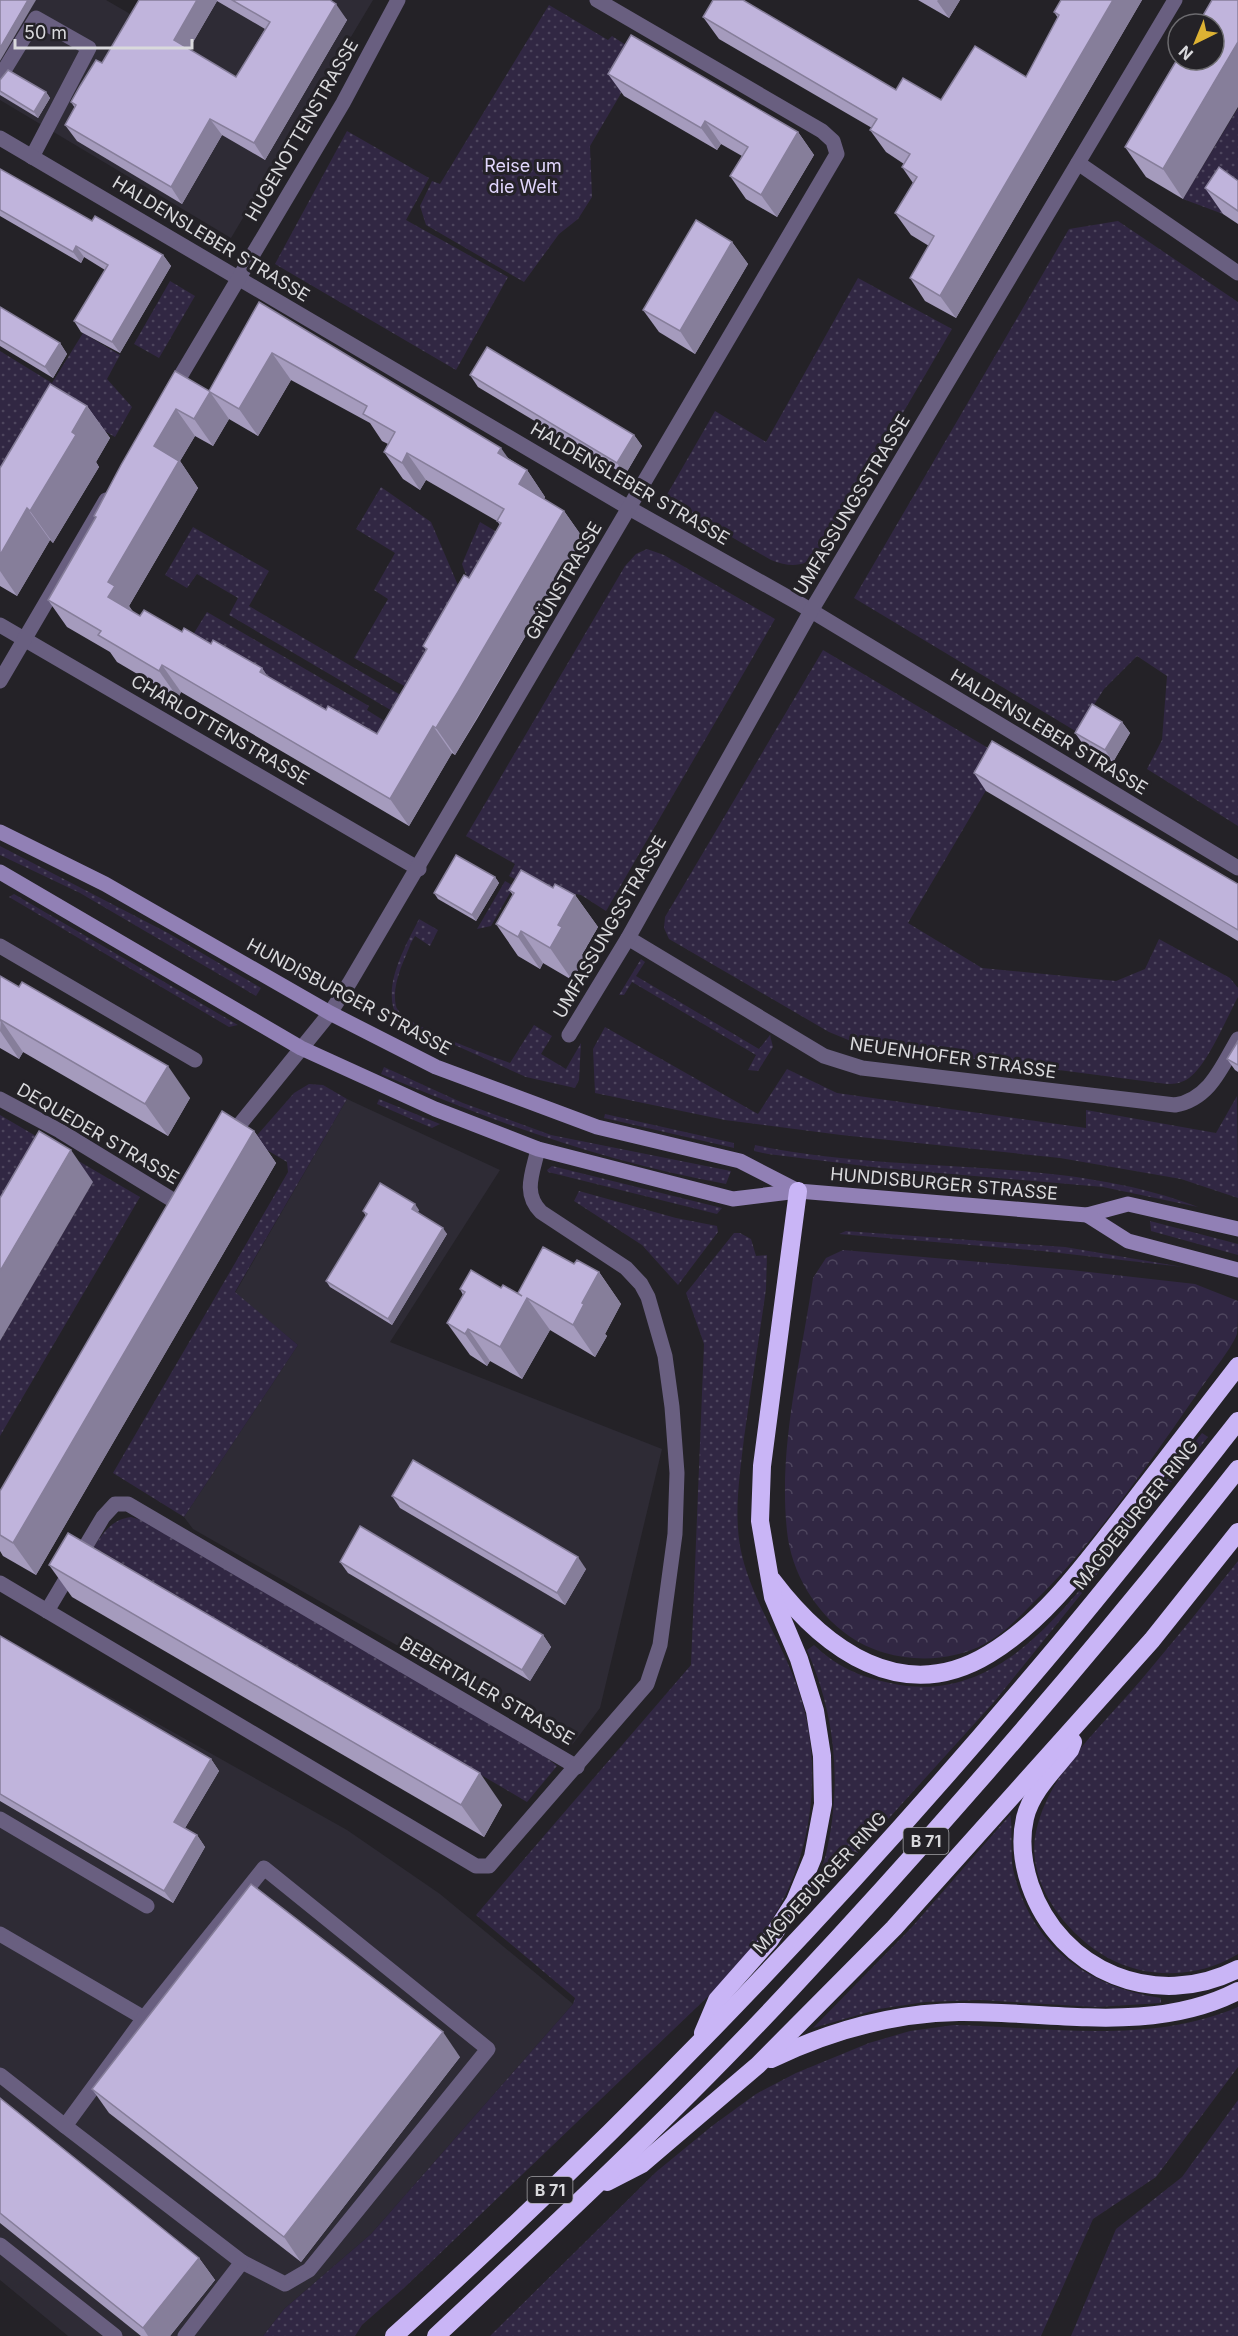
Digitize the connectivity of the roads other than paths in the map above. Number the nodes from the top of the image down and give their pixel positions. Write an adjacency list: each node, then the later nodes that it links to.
1 (398, 0): 9 (street, HUGENOTTENSTRASSE)
2 (597, 0): 12 (street, GRÜNSTRASSE)
3 (1175, 0): 7 (street, UMFASSUNGSSTRASSE)
4 (0, 77): 6 (street)
5 (0, 138): 6 (street, HALDENSLEBER STRASSE)
6 (32, 157): 9 (street, HALDENSLEBER STRASSE)
7 (1078, 163): 8 (street); 13 (street, UMFASSUNGSSTRASSE)
8 (1238, 273)
9 (237, 278): 10 (street, HUGENOTTENSTRASSE); 12 (street, HALDENSLEBER STRASSE)
10 (164, 404)
11 (117, 482): 15 (street)
12 (629, 508): 13 (street, HALDENSLEBER STRASSE); 19 (street, GRÜNSTRASSE)
13 (811, 611): 18 (street, HALDENSLEBER STRASSE); 21 (street, UMFASSUNGSSTRASSE)
14 (0, 625): 15 (street, CHARLOTTENSTRASSE)
15 (23, 639): 16 (street); 19 (street, CHARLOTTENSTRASSE)
16 (0, 681)
17 (0, 832): 23 (main road, HUNDISBURGER STRASSE)
18 (1238, 868)
19 (419, 870): 23 (street, GRÜNSTRASSE)
20 (0, 872): 26 (main road, HUNDISBURGER STRASSE)
21 (628, 938): 24 (street, UMFASSUNGSSTRASSE); 25 (street, NEUENHOFER STRASSE)
22 (0, 945): 27 (street)
23 (330, 1013): 26 (street, GRÜNSTRASSE); 32 (main road, HUNDISBURGER STRASSE)
24 (569, 1035)
25 (1238, 1039)
26 (301, 1048): 29 (main road, HUNDISBURGER STRASSE); 30 (street, GRÜNSTRASSE)
27 (195, 1060)
28 (0, 1099): 33 (street, DEQUEDER STRASSE)
29 (538, 1149): 32 (main road, HUNDISBURGER STRASSE); 46 (street)
30 (218, 1151)
31 (187, 1189): 33 (street)
32 (798, 1191): 34 (main road, HUNDISBURGER STRASSE); 42 (highway)
33 (176, 1202): 35 (street)
34 (1087, 1215): 36 (main road, HUNDISBURGER STRASSE); 37 (main road, HUNDISBURGER STRASSE)
35 (167, 1220)
36 (1238, 1229)
37 (1238, 1270)
38 (1238, 1366): 42 (highway)
39 (1238, 1421): 53 (highway, MAGDEBURGER RING / B 71)
40 (1238, 1468): 57 (highway, B 71)
41 (1238, 1532): 45 (highway)
42 (768, 1574): 53 (highway)
43 (0, 1583): 44 (street, BEBERTALER STRASSE)
44 (47, 1611): 46 (street, BEBERTALER STRASSE); 46 (street, BEBERTALER STRASSE)
45 (1081, 1721): 50 (highway); 54 (highway)
46 (577, 1767)
47 (0, 1819): 48 (street)
48 (147, 1906)
49 (0, 1934): 52 (street)
50 (1238, 1969)
51 (1238, 1991): 54 (highway)
52 (144, 2018): 56 (street); 59 (street)
53 (699, 2043): 62 (highway, MAGDEBURGER RING / B 71)
54 (758, 2065): 57 (highway)
55 (0, 2075): 56 (street)
56 (65, 2126): 59 (street)
57 (589, 2192): 63 (highway, B 71)
58 (0, 2245): 60 (street)
59 (242, 2262): 61 (street)
60 (115, 2336)
61 (185, 2336)
62 (394, 2336)
63 (436, 2336)

